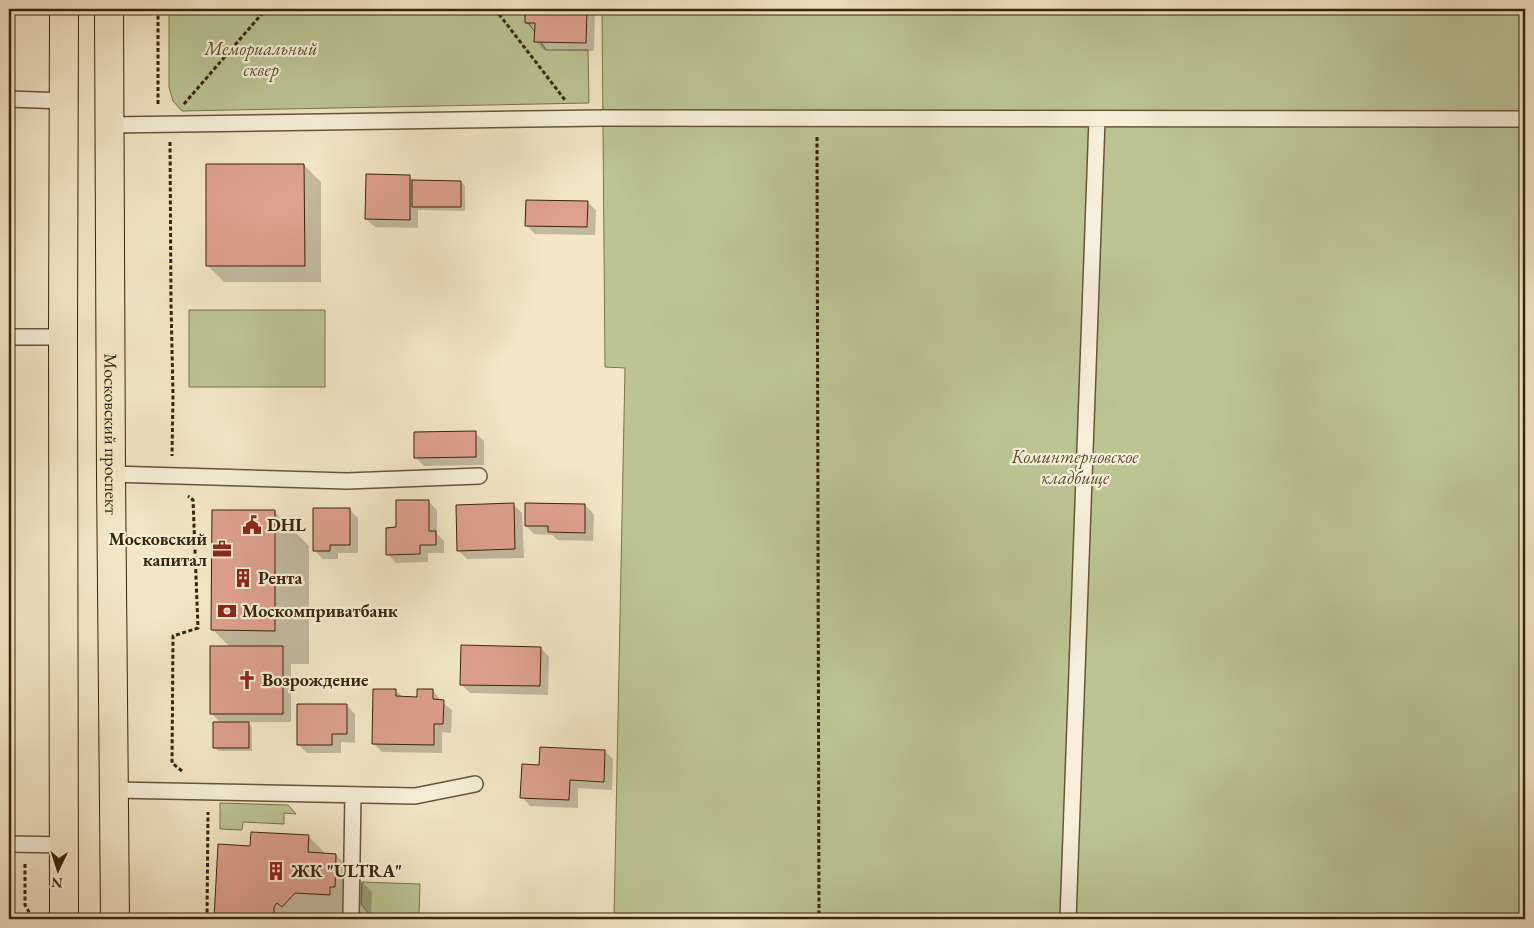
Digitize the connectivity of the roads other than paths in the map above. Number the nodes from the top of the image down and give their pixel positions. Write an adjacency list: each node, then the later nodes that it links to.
1 (64, 9): 4 (main road)
2 (109, 9): 7 (main road, Московский проспект)
3 (9, 99): 4 (lane)
4 (64, 101): 9 (main road)
5 (1097, 119): 6 (lane); 7 (lane); 20 (lane)
6 (1525, 119)
7 (110, 125): 10 (main road, Московский проспект)
8 (9, 337): 9 (lane)
9 (63, 337): 16 (main road)
10 (111, 474): 11 (lane); 13 (main road, Московский проспект)
11 (479, 476)
12 (475, 784): 14 (lane)
13 (114, 790): 14 (lane); 18 (main road, Московский проспект)
14 (353, 795): 19 (lane)
15 (9, 844): 16 (lane)
16 (65, 844): 17 (main road)
17 (64, 919)
18 (115, 919)
19 (354, 919)
20 (1068, 919)

